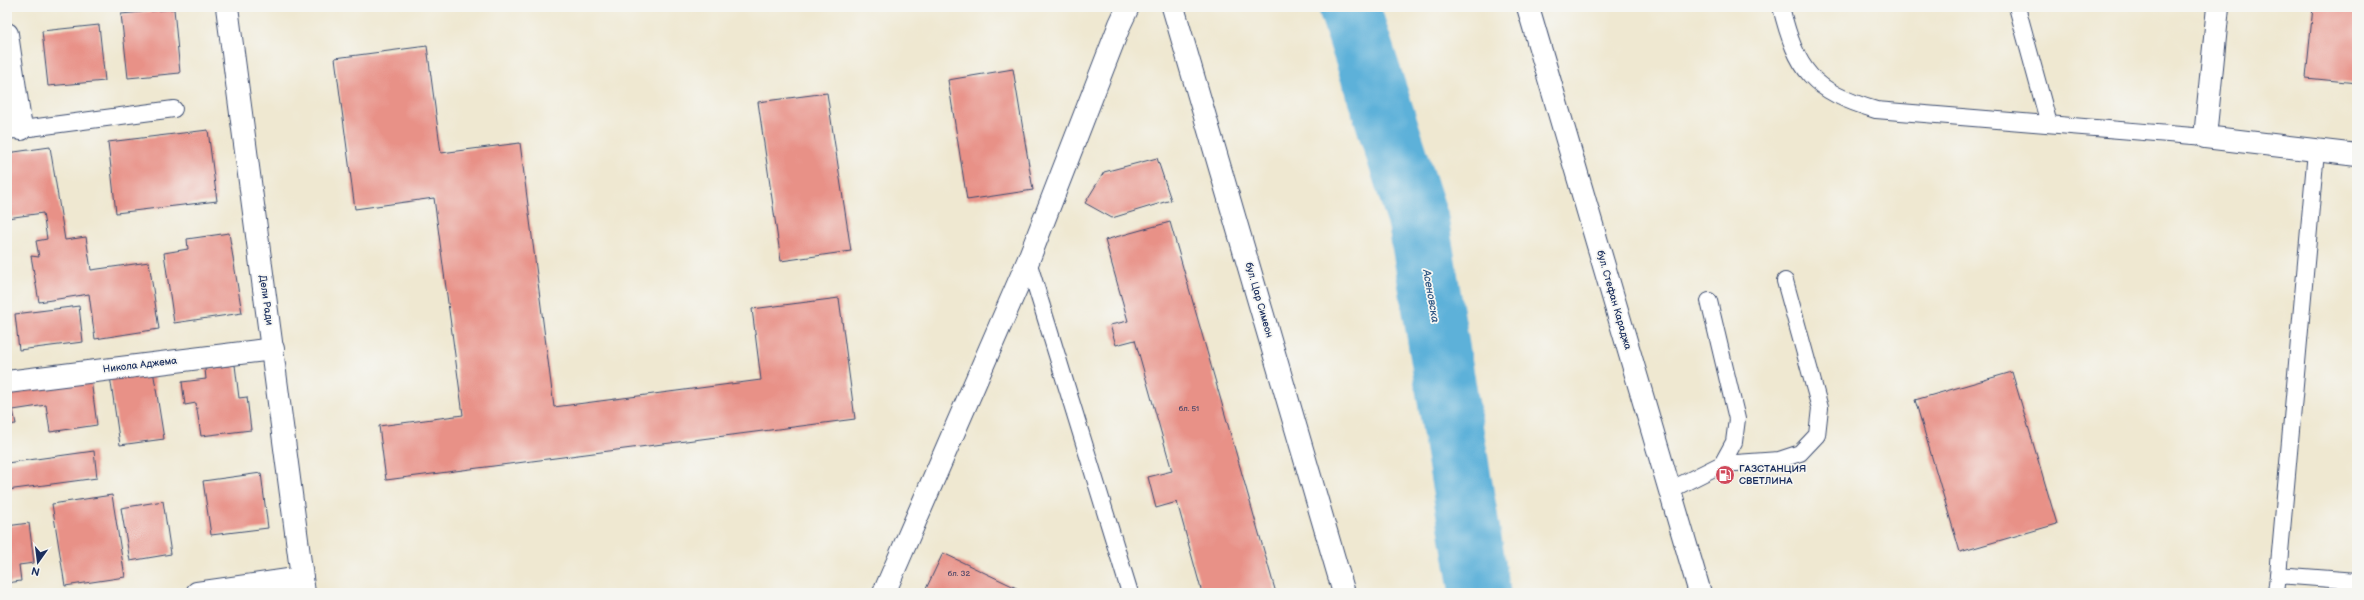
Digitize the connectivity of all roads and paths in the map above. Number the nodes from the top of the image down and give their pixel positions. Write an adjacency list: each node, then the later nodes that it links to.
1 (227, 7): 18 (street, Дели Ради)
2 (1128, 7): 15 (street)
3 (1173, 7): 28 (street, бул. Цар Симеон)
4 (1528, 7): 21 (street, бул. Стефан Караджа)
5 (1781, 7): 10 (lane)
6 (2017, 7): 10 (lane)
7 (2218, 7): 12 (street)
8 (7, 34): 11 (street)
9 (174, 109): 11 (lane)
10 (2049, 124): 12 (lane)
11 (14, 130)
12 (2205, 137): 13 (street)
13 (2316, 151): 14 (street); 22 (lane)
14 (2357, 155)
15 (1028, 261): 26 (street); 27 (lane)
16 (1785, 281): 20 (lane)
17 (1708, 301): 20 (lane)
18 (272, 349): 19 (street, Никола Аджема); 24 (street, Дели Ради)
19 (7, 382)
20 (1722, 464): 21 (lane)
21 (1670, 490): 29 (street, бул. Стефан Караджа)
22 (2278, 575): 23 (lane); 30 (lane)
23 (2357, 580)
24 (303, 585): 25 (street)
25 (197, 593)
26 (884, 593)
27 (1130, 593)
28 (1344, 593)
29 (1700, 593)
30 (2276, 593)

